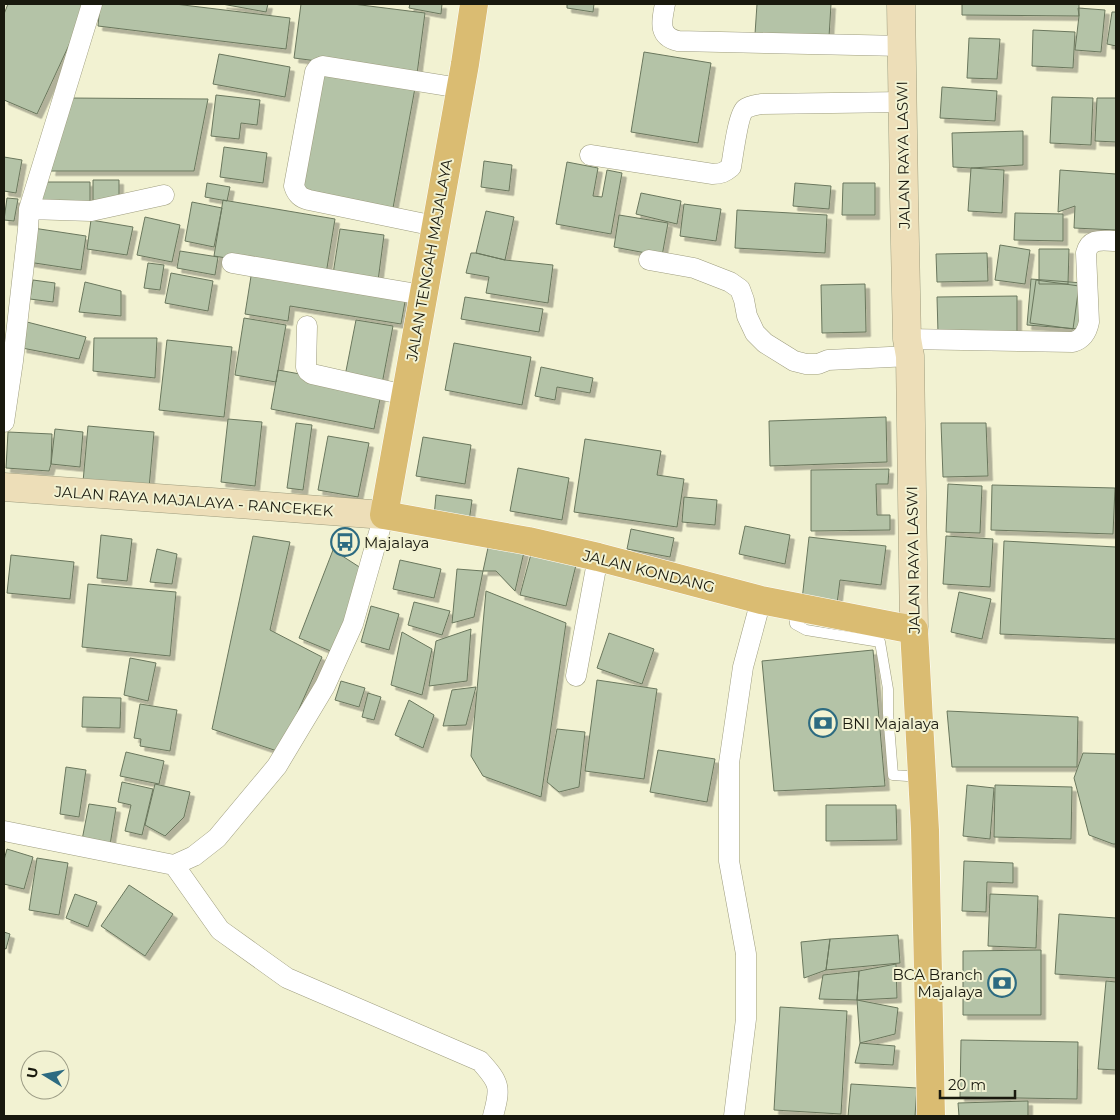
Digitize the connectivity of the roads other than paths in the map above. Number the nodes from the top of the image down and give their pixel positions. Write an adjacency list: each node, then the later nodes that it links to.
1 (92, 4): 10 (street)
2 (474, 4): 6 (main road, JALAN TENGAH MAJALAYA)
3 (665, 4): 5 (street)
4 (901, 4): 5 (main road, JALAN RAYA LASWI)
5 (902, 46): 7 (main road, JALAN RAYA LASWI)
6 (460, 88): 11 (main road, JALAN TENGAH MAJALAYA); 11 (street)
7 (903, 102): 8 (street); 18 (main road, JALAN RAYA LASWI)
8 (590, 155)
9 (164, 195): 10 (street)
10 (28, 209): 16 (street)
11 (435, 226): 15 (main road, JALAN TENGAH MAJALAYA)
12 (1116, 241): 18 (street)
13 (649, 260): 18 (street)
14 (232, 263): 15 (street)
15 (422, 295): 19 (main road, JALAN TENGAH MAJALAYA)
16 (10, 326): 20 (street)
17 (307, 326): 19 (street)
18 (909, 347): 26 (main road, JALAN RAYA LASWI)
19 (405, 395): 22 (main road, JALAN TENGAH MAJALAYA)
20 (4, 422)
21 (4, 487): 22 (main road, JALAN RAYA MAJALAYA - RANCEKEK)
22 (384, 515): 23 (main road, JALAN KONDANG); 30 (street)
23 (598, 557): 24 (main road, JALAN KONDANG); 27 (street)
24 (761, 600): 25 (main road, JALAN KONDANG); 32 (street)
25 (793, 606): 26 (main road, JALAN KONDANG); 28 (lane)
26 (914, 630): 28 (main road, JALAN RAYA LASWI)
27 (576, 676)
28 (922, 777): 33 (main road, JALAN RAYA LASWI)
29 (4, 832): 30 (street)
30 (174, 865): 31 (street)
31 (493, 1116)
32 (734, 1116)
33 (930, 1116)

